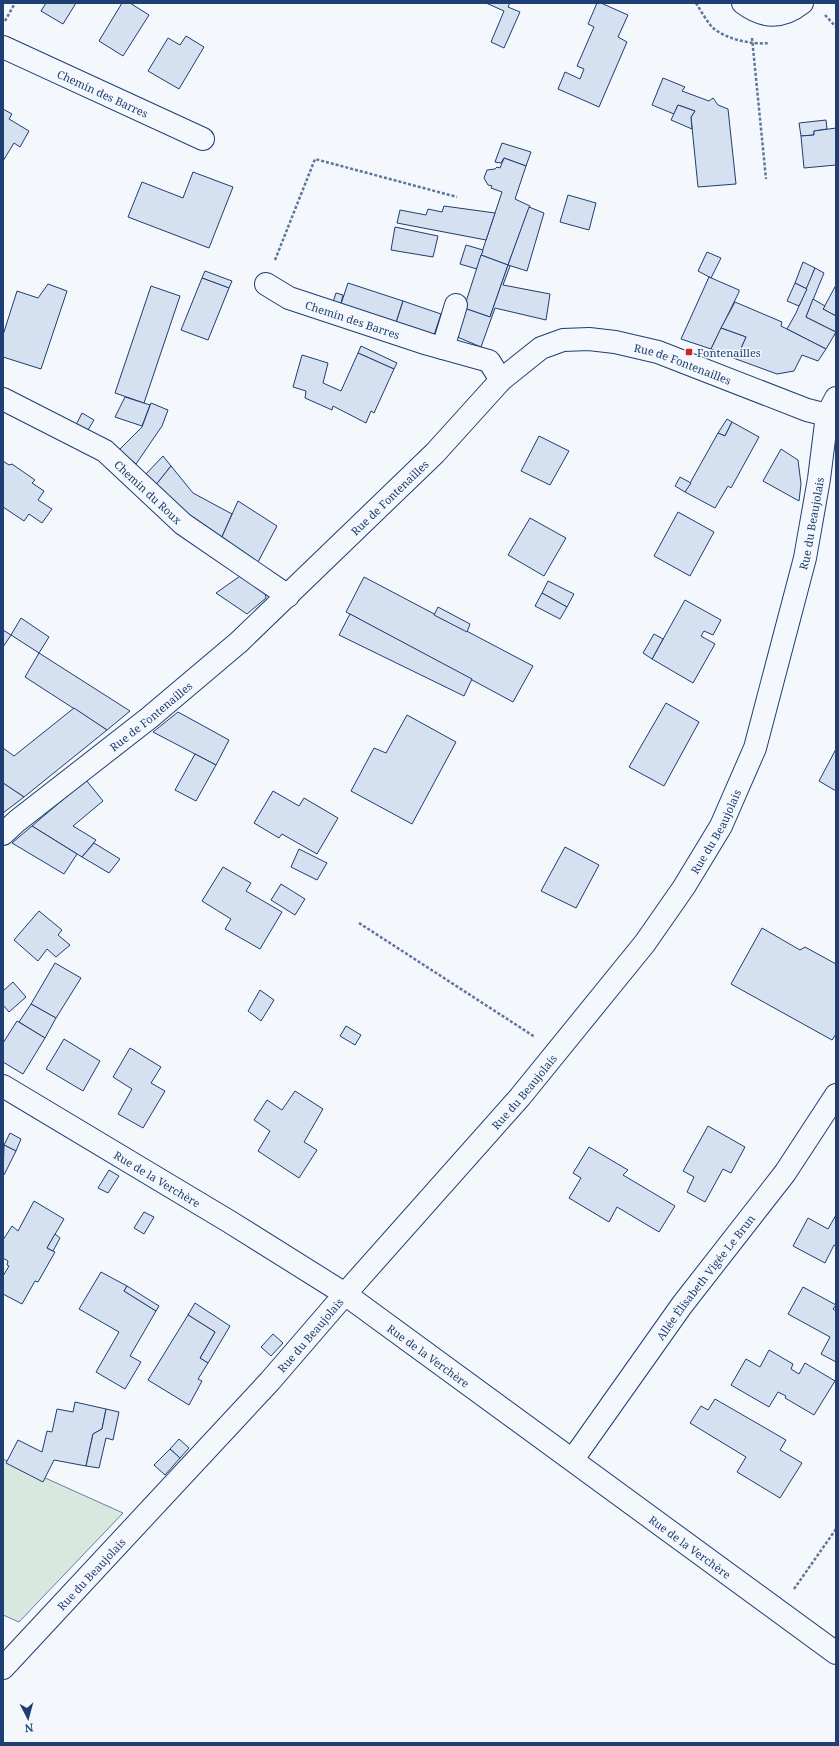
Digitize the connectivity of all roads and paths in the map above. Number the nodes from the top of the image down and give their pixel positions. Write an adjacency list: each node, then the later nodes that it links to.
1 (16, 3): 4 (path)
2 (802, 3): 3 (street)
3 (749, 7): 7 (path)
4 (3, 25)
5 (3, 47): 6 (street, Chemin des Barres)
6 (203, 139)
7 (766, 179)
8 (457, 197): 9 (path)
9 (266, 284): 11 (street, Chemin des Barres)
10 (456, 305): 11 (street)
11 (443, 348): 12 (street, Chemin des Barres)
12 (500, 380): 14 (street, Rue de Fontenailles); 15 (street, Rue de Fontenailles)
13 (3, 398): 15 (street, Chemin du Roux)
14 (831, 422): 18 (street, Rue du Beaujolais)
15 (288, 596): 16 (street, Rue de Fontenailles)
16 (3, 834)
17 (359, 923): 18 (path)
18 (557, 1052): 21 (street, Rue du Beaujolais)
19 (3, 1086): 21 (street, Rue de la Verchère)
20 (836, 1095): 22 (street, Allée Élisabeth Vigée Le Brun)
21 (345, 1294): 22 (street, Rue de la Verchère); 26 (street, Rue du Beaujolais)
22 (573, 1459): 24 (street, Rue de la Verchère)
23 (836, 1529): 24 (path)
24 (779, 1611): 25 (street, Rue de la Verchère)
25 (836, 1653)
26 (3, 1668)

